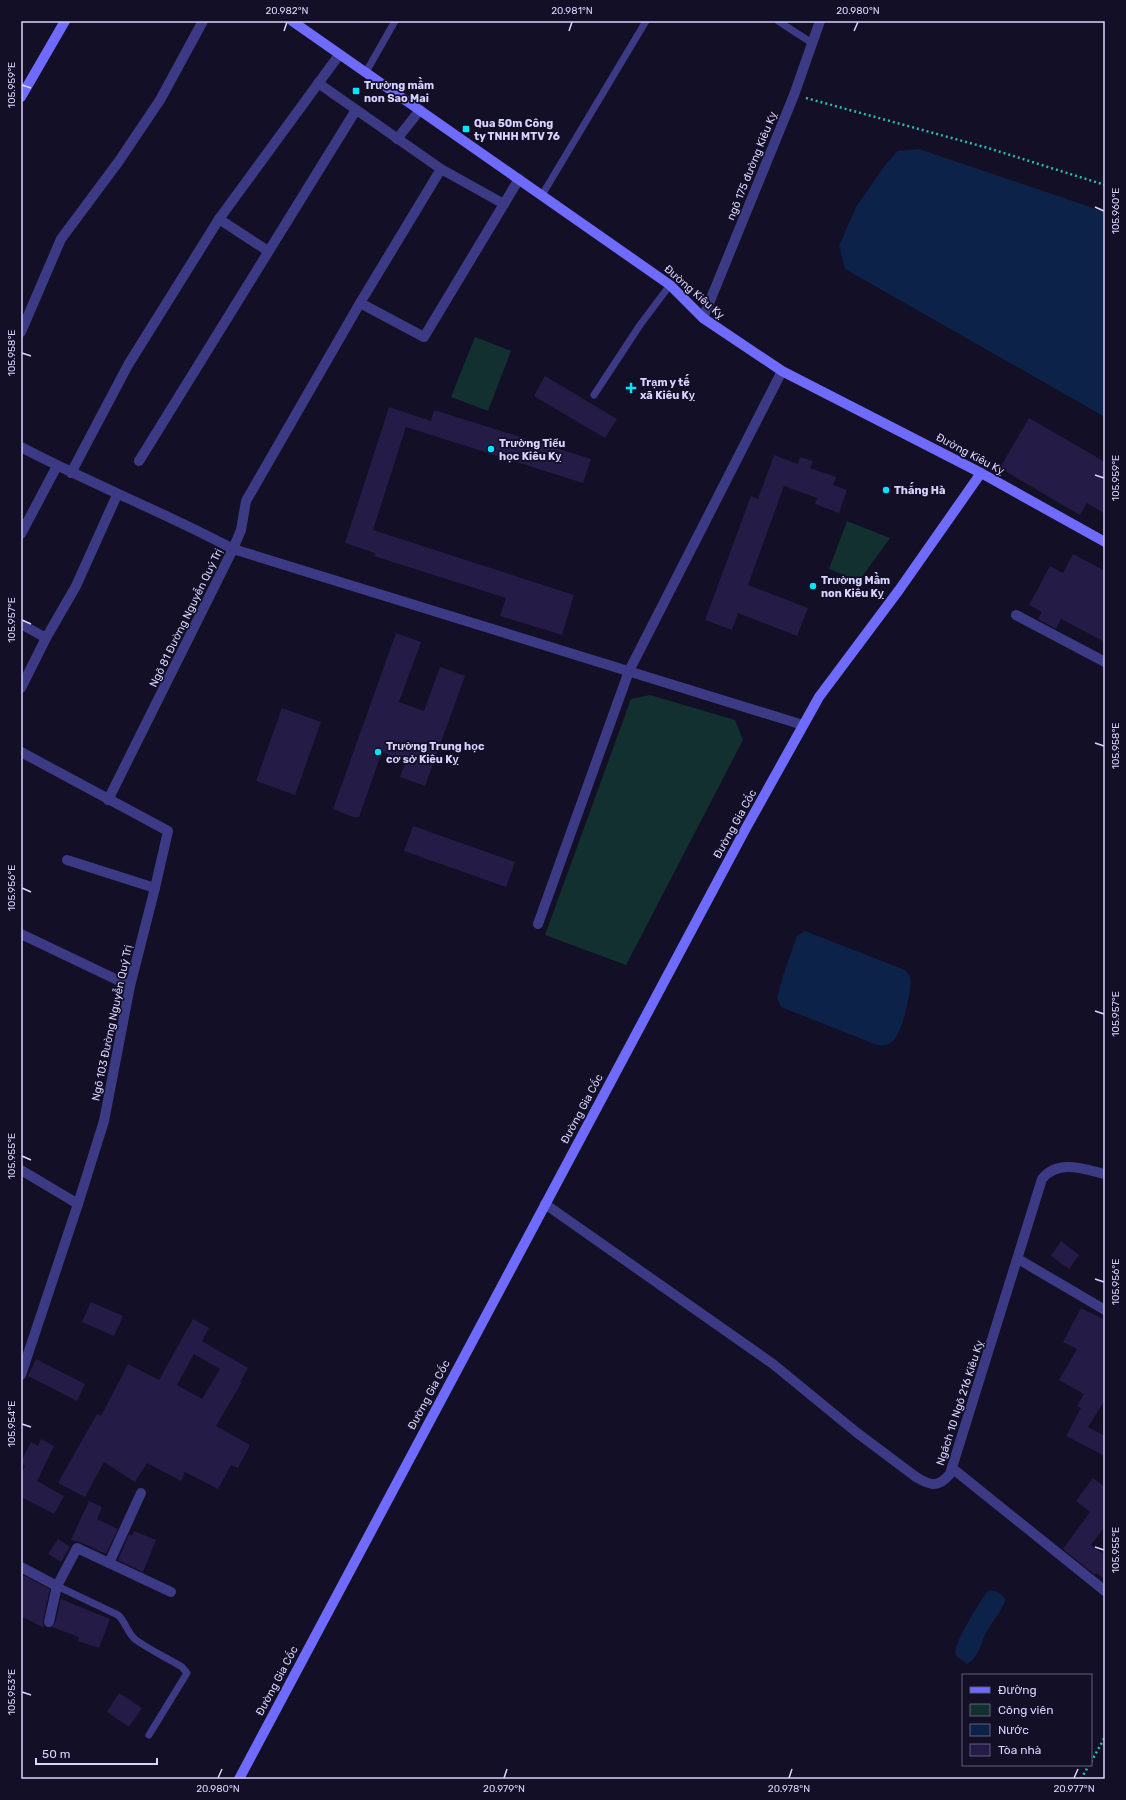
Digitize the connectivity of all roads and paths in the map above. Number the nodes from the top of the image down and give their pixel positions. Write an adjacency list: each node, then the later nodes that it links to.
1 (65, 21): 13 (street)
2 (203, 21): 27 (street)
3 (292, 21): 9 (street, Đường Kiêu Kỵ)
4 (395, 21): 10 (lane)
5 (646, 21): 20 (lane)
6 (778, 21): 8 (lane)
7 (820, 21): 8 (street, ngõ 175 đường Kiêu Kỵ)
8 (812, 43): 12 (street, ngõ 175 đường Kiêu Kỵ)
9 (339, 55): 10 (street, Đường Kiêu Kỵ); 11 (street)
10 (366, 72): 15 (street, Đường Kiêu Kỵ)
11 (318, 83): 14 (street); 22 (street)
12 (794, 95): 19 (path); 26 (street, ngõ 175 đường Kiêu Kỵ)
13 (21, 97)
14 (356, 110): 16 (street); 23 (street)
15 (420, 110): 16 (street); 18 (street, Đường Kiêu Kỵ)
16 (397, 139): 17 (street)
17 (440, 169): 21 (street); 25 (street)
18 (519, 179): 20 (street, Đường Kiêu Kỵ); 21 (street)
19 (1105, 185)
20 (542, 195): 24 (street, Đường Kiêu Kỵ)
21 (504, 204): 25 (street)
22 (219, 219): 23 (street); 33 (street)
23 (268, 251): 31 (street)
24 (670, 285): 26 (street, Đường Kiêu Kỵ); 29 (lane)
25 (360, 302): 38 (street)
26 (703, 318): 28 (street, Đường Kiêu Kỵ)
27 (21, 332)
28 (782, 371): 34 (street, Đường Kiêu Kỵ); 43 (street)
29 (594, 395)
30 (21, 447): 32 (street, Ngõ 81 Đường Nguyễn Quý Trị)
31 (139, 461)
32 (58, 466): 33 (street, Ngõ 81 Đường Nguyễn Quý Trị); 36 (street)
33 (71, 473): 35 (street, Ngõ 81 Đường Nguyễn Quý Trị)
34 (981, 473): 37 (street, Đường Kiêu Kỵ); 45 (street, Đường Gia Cốc)
35 (117, 495): 38 (street, Ngõ 81 Đường Nguyễn Quý Trị); 41 (street)
36 (21, 534)
37 (1105, 542)
38 (233, 549): 43 (street); 47 (street, Ngõ 81 Đường Nguyễn Quý Trị)
39 (1016, 615): 42 (street)
40 (21, 624): 41 (street)
41 (46, 638): 44 (street)
42 (1105, 662)
43 (629, 671): 45 (street); 50 (street)
44 (21, 688)
45 (804, 725): 56 (street, Đường Gia Cốc)
46 (21, 752): 47 (street, Ngõ 103 Đường Nguyễn Quý Trị)
47 (108, 800): 49 (street, Ngõ 103 Đường Nguyễn Quý Trị)
48 (67, 860): 49 (street)
49 (156, 888): 52 (street, Ngõ 103 Đường Nguyễn Quý Trị)
50 (538, 924)
51 (21, 934): 52 (street)
52 (130, 986): 55 (street, Ngõ 103 Đường Nguyễn Quý Trị)
53 (21, 1170): 55 (street)
54 (1105, 1174): 57 (street, Ngách 10 Ngõ 216 Kiêu Kỵ)
55 (78, 1204): 59 (street, Ngõ 103 Đường Nguyễn Quý Trị)
56 (545, 1204): 60 (street, Ngách 10 Ngõ 216 Kiêu Kỵ); 72 (street, Đường Gia Cốc)
57 (1018, 1259): 58 (street); 60 (street, Ngách 10 Ngõ 216 Kiêu Kỵ)
58 (1105, 1310)
59 (21, 1375)
60 (952, 1468): 65 (street)
61 (141, 1493): 62 (street)
62 (109, 1563): 64 (street); 66 (street)
63 (21, 1567): 64 (street)
64 (56, 1586): 67 (street); 68 (lane)
65 (1105, 1591)
66 (171, 1592)
67 (50, 1622)
68 (149, 1735)
69 (1105, 1738): 70 (path)
70 (1092, 1760)
71 (1088, 1766): 73 (path)
72 (239, 1779)
73 (1081, 1779)

